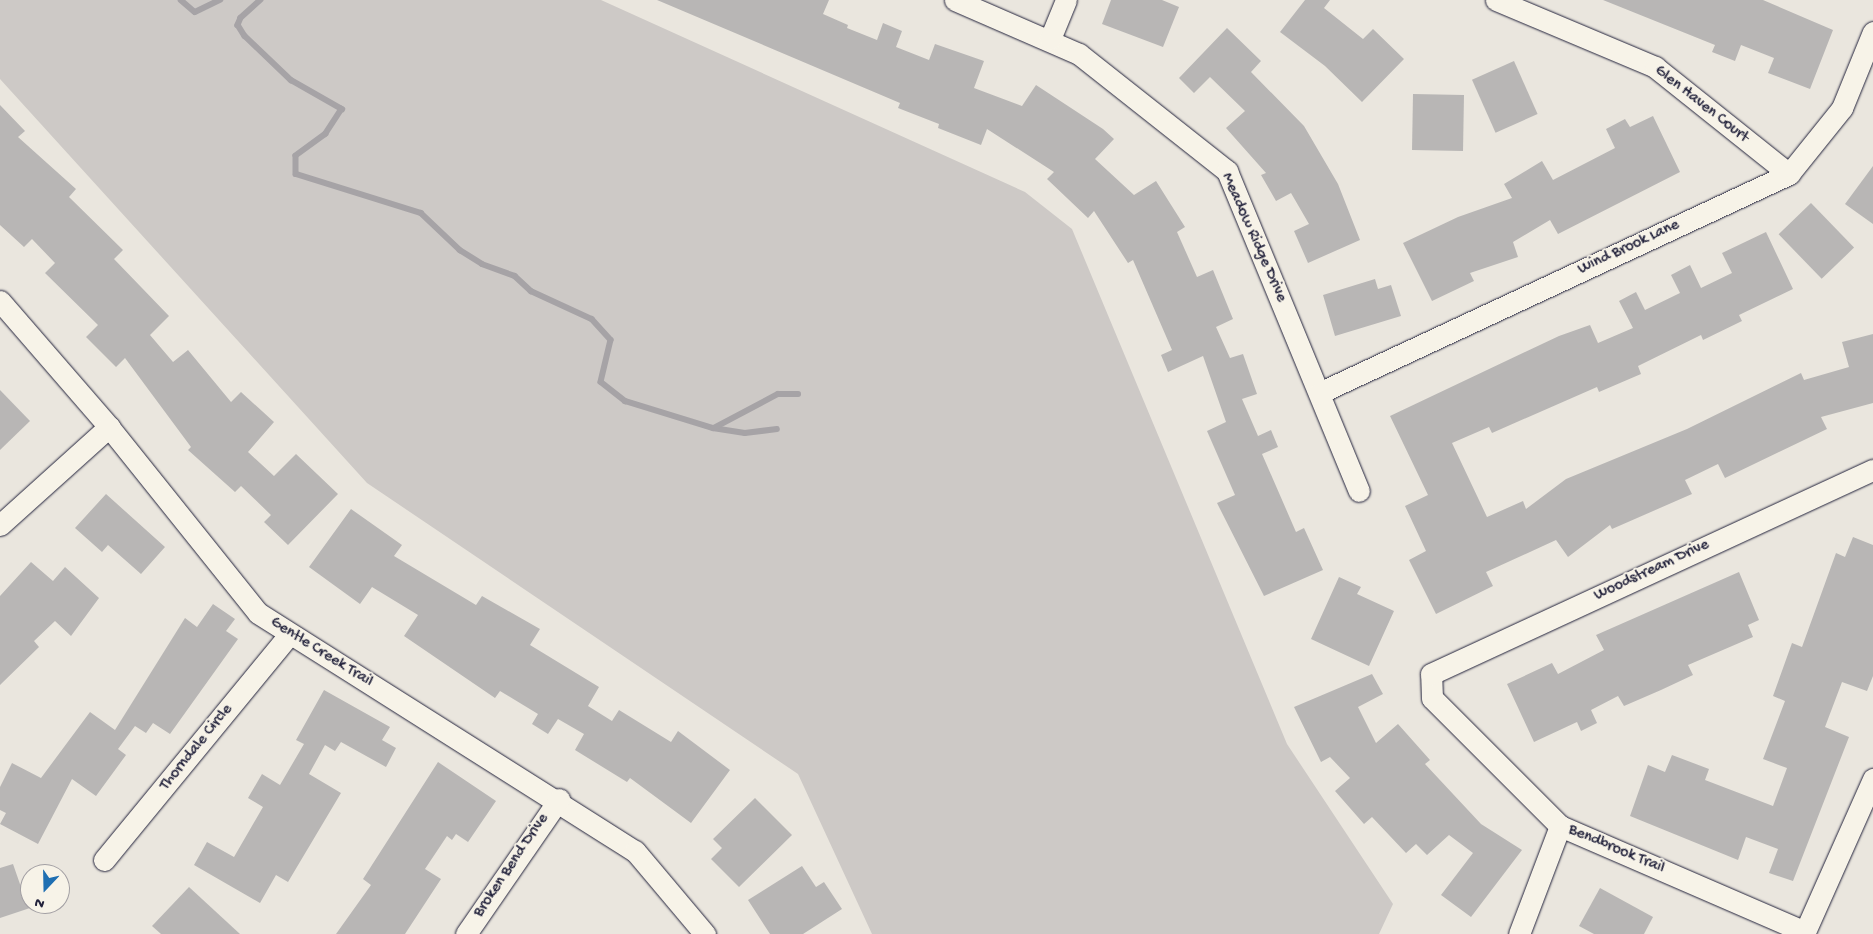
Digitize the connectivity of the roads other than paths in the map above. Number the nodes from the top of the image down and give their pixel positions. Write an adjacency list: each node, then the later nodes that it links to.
1 (955, 0): 5 (street, Meadow Ridge Drive)
2 (1066, 0): 5 (street)
3 (1496, 0): 6 (street, Glen Haven Court)
4 (1873, 32): 6 (street, Wind Brook Lane)
5 (1050, 40): 8 (street, Meadow Ridge Drive)
6 (1789, 174): 8 (street, Wind Brook Lane)
7 (0, 301): 9 (street, Gentle Creek Trail)
8 (1319, 393): 11 (street, Meadow Ridge Drive)
9 (109, 427): 12 (street); 13 (street, Gentle Creek Trail)
10 (1873, 470): 14 (street, Woodstream Drive)
11 (1359, 491)
12 (0, 525)
13 (289, 635): 16 (street, Gentle Creek Trail); 18 (street, Thorndale Circle)
14 (1432, 674): 17 (street, Bendbrook Trail)
15 (1873, 780): 19 (street)
16 (559, 799): 20 (street, Broken Bend Drive); 21 (street, Gentle Creek Trail)
17 (1560, 826): 19 (street, Bendbrook Trail); 22 (street)
18 (104, 860)
19 (1805, 933)
20 (466, 934)
21 (705, 934)
22 (1519, 934)

